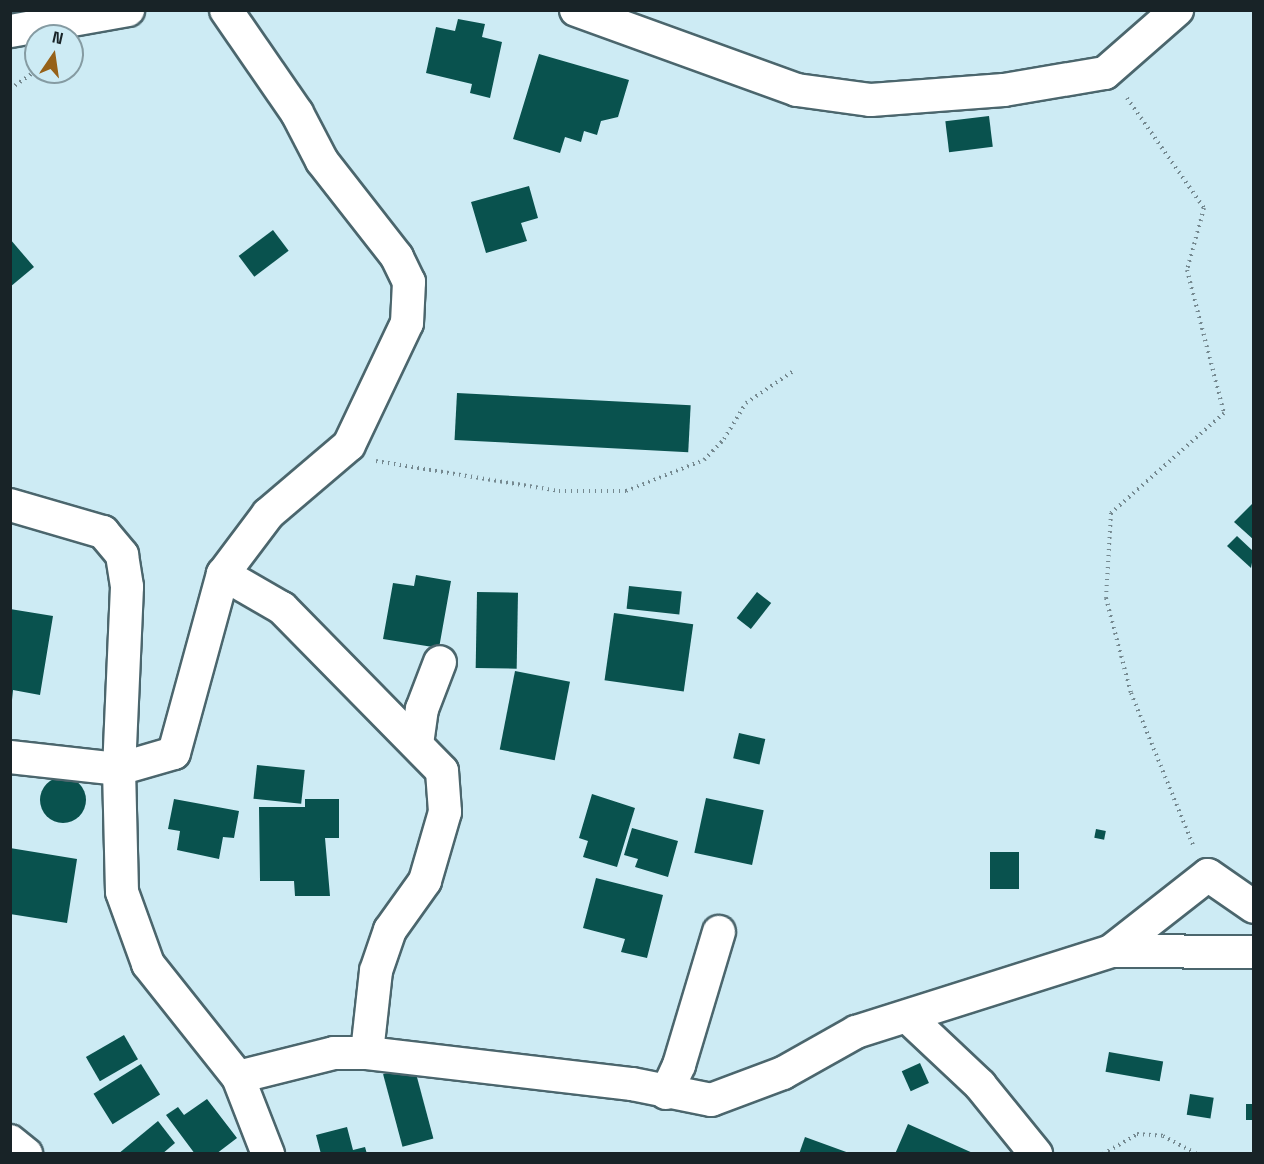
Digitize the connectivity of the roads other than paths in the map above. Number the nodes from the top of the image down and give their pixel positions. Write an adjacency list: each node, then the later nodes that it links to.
1 (129, 10): 5 (street)
2 (226, 10): 7 (street)
3 (576, 10): 4 (street)
4 (1177, 10)
5 (10, 31)
6 (10, 505): 11 (street)
7 (223, 574): 9 (street); 11 (street)
8 (440, 662): 9 (street)
9 (417, 744): 17 (street)
10 (10, 757): 11 (street)
11 (119, 769): 18 (street)
12 (1254, 907): 14 (street)
13 (719, 932): 19 (street)
14 (1111, 951): 15 (street); 16 (street)
15 (1254, 952)
16 (909, 1017): 19 (street); 23 (street)
17 (367, 1053): 18 (street); 19 (street)
18 (238, 1077): 22 (street)
19 (666, 1093)
20 (10, 1141): 21 (street)
21 (26, 1154)
22 (268, 1154)
23 (1036, 1154)

